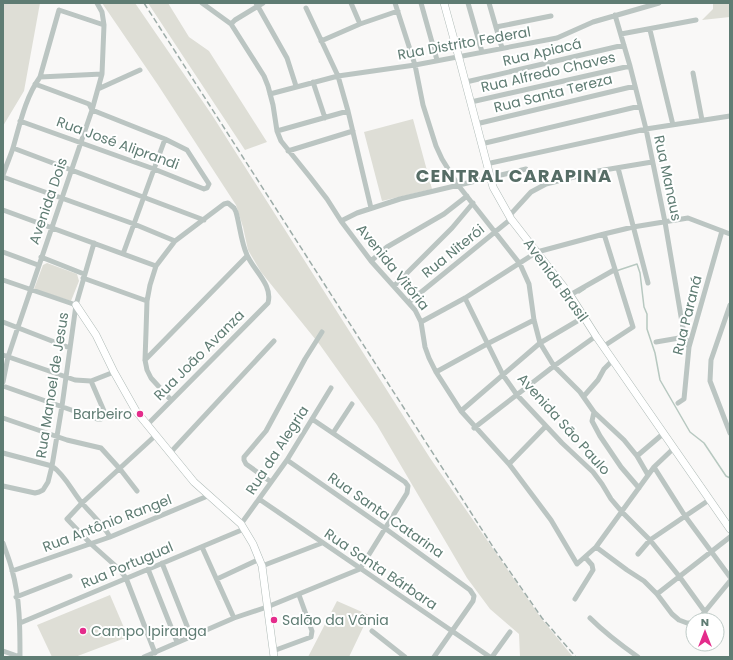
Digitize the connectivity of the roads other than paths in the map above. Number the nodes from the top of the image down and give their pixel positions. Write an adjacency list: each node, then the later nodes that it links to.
1 (97, 3): 19 (street, Avenida Dois)
2 (202, 3): 17 (street)
3 (263, 3): 11 (street)
4 (351, 3): 18 (street)
5 (396, 3): 13 (street)
6 (421, 3): 28 (street)
7 (444, 3): 27 (street, Avenida Brasil)
8 (468, 3): 26 (street)
9 (489, 3): 20 (street)
10 (659, 3): 14 (street, Rua Distrito Federal)
11 (256, 5): 17 (street); 39 (street)
12 (306, 8): 23 (street)
13 (398, 11): 18 (street); 29 (street)
14 (615, 15): 22 (street, Rua Manaus); 25 (street, Rua Distrito Federal)
15 (551, 16): 20 (street)
16 (696, 20): 21 (street)
17 (231, 24): 42 (street, Avenida Vitória)
18 (360, 24): 23 (street)
19 (104, 25): 33 (street, Avenida Dois); 35 (street)
20 (496, 27): 25 (street)
21 (650, 30): 22 (street); 52 (street)
22 (621, 34): 24 (street, Rua Manaus)
23 (321, 41): 34 (street)
24 (624, 45): 30 (street, Rua Manaus); 37 (street, Rua Apiacá)
25 (502, 48): 26 (street, Rua Distrito Federal)
26 (482, 52): 27 (street, Rua Distrito Federal)
27 (459, 56): 28 (street, Rua Distrito Federal); 37 (street, Avenida Brasil)
28 (437, 60): 29 (street, Rua Distrito Federal)
29 (415, 65): 34 (street, Rua Distrito Federal); 69 (street)
30 (630, 66): 40 (street, Rua Manaus); 43 (street, Rua Alfredo Chaves)
31 (140, 70): 41 (street)
32 (692, 73): 49 (street)
33 (102, 74): 35 (street); 41 (street, Avenida Dois)
34 (338, 76): 36 (street, Rua Distrito Federal); 46 (street)
35 (40, 78): 38 (street)
36 (313, 82): 39 (street, Rua Distrito Federal); 48 (street)
37 (466, 82): 43 (street, Avenida Brasil)
38 (35, 84): 45 (street); 50 (street)
39 (296, 86): 42 (street, Rua Distrito Federal)
40 (635, 86): 44 (street, Rua Manaus); 51 (street, Rua Santa Tereza)
41 (98, 88): 45 (street, Avenida Dois)
42 (270, 94): 54 (street, Avenida Vitória)
43 (471, 102): 51 (street, Avenida Brasil)
44 (640, 106): 53 (street, Rua Manaus); 58 (street)
45 (92, 110): 56 (street); 57 (street, Avenida Dois)
46 (348, 112): 48 (street); 55 (street)
47 (730, 116): 49 (street)
48 (325, 118): 54 (street)
49 (702, 120): 52 (street)
50 (20, 121): 57 (street, Rua José Aliprandi); 59 (street)
51 (476, 124): 58 (street, Avenida Brasil)
52 (673, 125): 53 (street)
53 (646, 129): 61 (street, Rua Manaus); 62 (street)
54 (277, 131): 60 (street, Avenida Vitória)
55 (353, 131): 60 (street); 74 (street)
56 (165, 139): 65 (street); 65 (street, Rua José Aliprandi)
57 (80, 142): 64 (street, Avenida Dois); 65 (street, Rua José Aliprandi)
58 (481, 144): 62 (street, Avenida Brasil)
59 (13, 148): 64 (street); 67 (street)
60 (288, 151): 78 (street, Avenida Vitória)
61 (652, 162): 63 (street, Rua Niterói); 79 (street, Rua Manaus)
62 (486, 164): 68 (street, Avenida Brasil)
63 (618, 168): 76 (street, Rua Niterói); 81 (street)
64 (71, 169): 70 (street); 72 (street, Avenida Dois)
65 (154, 169): 70 (street)
66 (526, 169): 68 (street)
67 (3, 176): 72 (street)
68 (489, 178): 69 (street); 76 (street, Avenida Brasil)
69 (458, 184): 71 (street); 74 (street)
70 (144, 196): 77 (street); 80 (street)
71 (467, 196): 73 (street); 94 (street)
72 (61, 198): 80 (street); 82 (street, Avenida Dois)
73 (473, 203): 84 (street); 102 (street)
74 (371, 208): 78 (street)
75 (3, 210): 82 (street)
76 (510, 218): 84 (street, Rua Niterói); 90 (street, Avenida Brasil)
77 (204, 220): 87 (street); 92 (street)
78 (341, 221): 94 (street, Avenida Vitória)
79 (665, 222): 81 (street); 83 (street); 117 (street, Rua Manaus)
80 (134, 224): 87 (street); 91 (street)
81 (634, 227): 85 (street); 101 (street)
82 (51, 229): 88 (street); 93 (street, Avenida Dois)
83 (722, 231): 86 (street); 123 (street, Rua Paraná)
84 (495, 232): 96 (street); 107 (street, Rua Niterói)
85 (604, 234): 90 (street); 98 (street)
86 (730, 234)
87 (175, 241): 97 (street)
88 (94, 243): 91 (street); 99 (street, Rua Manoel de Jesus)
89 (3, 252): 95 (street)
90 (537, 252): 96 (street); 104 (street, Avenida Brasil)
91 (123, 254): 97 (street)
92 (247, 256): 126 (street); 139 (street, Rua João Avanza)
93 (41, 257): 95 (street, Avenida Dois); 99 (street)
94 (371, 261): 102 (street, Avenida Vitória)
95 (38, 264): 103 (street, Avenida Dois)
96 (520, 264): 105 (street); 111 (street)
97 (156, 266): 106 (street)
98 (614, 270): 104 (street); 122 (street)
99 (84, 276): 106 (street); 109 (street, Rua Manoel de Jesus)
100 (3, 280): 103 (street)
101 (648, 283)
102 (394, 286): 107 (street, Avenida Vitória)
103 (30, 290): 109 (street); 114 (street, Avenida Dois)
104 (570, 295): 110 (street, Avenida Brasil)
105 (466, 298): 113 (street); 121 (street, Avenida São Paulo)
106 (148, 301): 126 (street)
107 (409, 302): 113 (street, Avenida Vitória)
108 (730, 305): 152 (street)
109 (76, 306): 124 (street, Rua Manoel de Jesus); 129 (street)
110 (584, 317): 116 (street, Avenida Brasil); 120 (street)
111 (534, 320): 120 (street); 121 (street)
112 (3, 322): 114 (street)
113 (421, 322): 130 (street, Avenida Vitória)
114 (18, 327): 124 (street); 125 (street, Avenida Dois)
115 (322, 332): 165 (street)
116 (596, 336): 122 (street, Avenida Brasil); 128 (street)
117 (685, 338): 119 (street); 123 (street, Rua Manaus)
118 (274, 341): 157 (street)
119 (656, 342)
120 (540, 343): 128 (street); 131 (street)
121 (487, 344): 130 (street); 131 (street, Avenida São Paulo)
122 (604, 346): 127 (street, Avenida Brasil)
123 (689, 347): 140 (street, Rua Paraná)
124 (70, 348): 132 (street, Rua Manoel de Jesus)
125 (6, 356): 132 (street); 134 (street, Avenida Dois)
126 (145, 360): 139 (street)
127 (613, 360): 138 (street); 151 (street, Avenida Brasil)
128 (554, 366): 137 (street); 138 (street)
129 (114, 372): 133 (street); 147 (street)
130 (436, 372): 143 (street, Avenida Vitória)
131 (503, 375): 137 (street, Avenida São Paulo); 143 (street)
132 (66, 378): 133 (street); 142 (street, Rua Manoel de Jesus)
133 (91, 381): 142 (street)
134 (3, 382)
135 (3, 386): 142 (street)
136 (331, 388): 146 (street, Rua da Alegria)
137 (517, 395): 148 (street, Avenida São Paulo); 149 (street)
138 (584, 396): 144 (street)
139 (171, 400): 147 (street, Rua João Avanza)
140 (678, 403)
141 (352, 404): 150 (street)
142 (62, 406): 154 (street, Rua Manoel de Jesus)
143 (461, 411): 149 (street, Avenida Vitória)
144 (594, 412): 158 (street); 167 (street)
145 (3, 418): 154 (street)
146 (312, 418): 150 (street); 159 (street, Rua da Alegria)
147 (147, 425): 153 (street)
148 (546, 426): 160 (street); 173 (street, Avenida São Paulo)
149 (474, 428): 160 (street, Avenida Vitória)
150 (333, 433): 176 (street)
151 (664, 433): 155 (street, Avenida Brasil); 158 (street)
152 (730, 433)
153 (156, 435): 157 (street); 163 (street)
154 (57, 436): 161 (street, Rua Manoel de Jesus); 163 (street)
155 (674, 448): 162 (street); 171 (street, Avenida Brasil)
156 (3, 453): 161 (street)
157 (170, 453): 169 (street)
158 (637, 456): 164 (street)
159 (287, 460): 165 (street, Rua da Alegria); 176 (street, Rua Santa Catarina)
160 (508, 464): 189 (street, Avenida Vitória)
161 (52, 466): 166 (street, Rua Manoel de Jesus); 172 (street)
162 (654, 467): 164 (street); 174 (street)
163 (120, 469): 168 (street); 172 (street)
164 (648, 476): 167 (street)
165 (271, 482): 170 (street, Rua da Alegria)
166 (3, 486)
167 (639, 488): 173 (street)
168 (137, 491)
169 (210, 495): 175 (street); 178 (street, Rua Antônio Rangel)
170 (259, 499): 175 (street, Rua da Alegria); 182 (street, Rua Santa Bárbara)
171 (709, 500): 174 (street); 177 (street, Avenida Brasil)
172 (82, 503): 178 (street); 183 (street)
173 (622, 512): 180 (street, Avenida São Paulo); 185 (street)
174 (685, 516): 180 (street); 187 (street)
175 (242, 526): 184 (street, Rua Portugual); 190 (street)
176 (386, 529): 194 (street); 213 (street, Rua Santa Catarina)
177 (730, 529)
178 (110, 537): 183 (street, Rua Antônio Rangel)
179 (730, 537): 187 (street)
180 (650, 540): 188 (street); 197 (street, Avenida São Paulo)
181 (3, 543): 186 (street)
182 (322, 543): 192 (street); 194 (street, Rua Santa Bárbara)
183 (91, 544): 195 (street, Rua Antônio Rangel); 199 (street)
184 (202, 547): 191 (street, Rua Portugual); 200 (street)
185 (596, 547): 189 (street); 202 (street)
186 (5, 552): 195 (street)
187 (711, 552): 197 (street); 198 (street)
188 (638, 554)
189 (585, 556): 205 (street)
190 (260, 559): 192 (street); 200 (street)
191 (162, 563): 193 (street, Rua Portugual); 215 (street)
192 (262, 566): 206 (street)
193 (148, 569): 199 (street, Rua Portugual); 216 (street)
194 (360, 569): 203 (street); 213 (street, Rua Santa Bárbara)
195 (12, 571): 204 (street)
196 (70, 576): 204 (street)
197 (679, 576): 202 (street); 207 (street, Avenida São Paulo)
198 (730, 577)
199 (126, 578): 211 (street, Rua Portugual); 218 (street)
200 (217, 579): 208 (street)
201 (730, 581): 207 (street)
202 (657, 594): 210 (street)
203 (299, 595): 206 (street); 219 (street)
204 (16, 597): 211 (street)
205 (575, 599)
206 (268, 607): 208 (street); 219 (street)
207 (706, 612)
208 (234, 618): 215 (street)
209 (590, 618): 225 (street)
210 (685, 622)
211 (20, 623): 220 (street)
212 (372, 631): 222 (street)
213 (452, 631): 223 (street); 224 (street, Rua Santa Bárbara)
214 (510, 632): 224 (street)
215 (191, 636): 216 (street)
216 (177, 642): 218 (street)
217 (3, 651): 220 (street)
218 (155, 653): 221 (street)
219 (273, 654)
220 (20, 657)
221 (144, 657)
222 (405, 657)
223 (434, 657)
224 (491, 657)
225 (638, 657)

